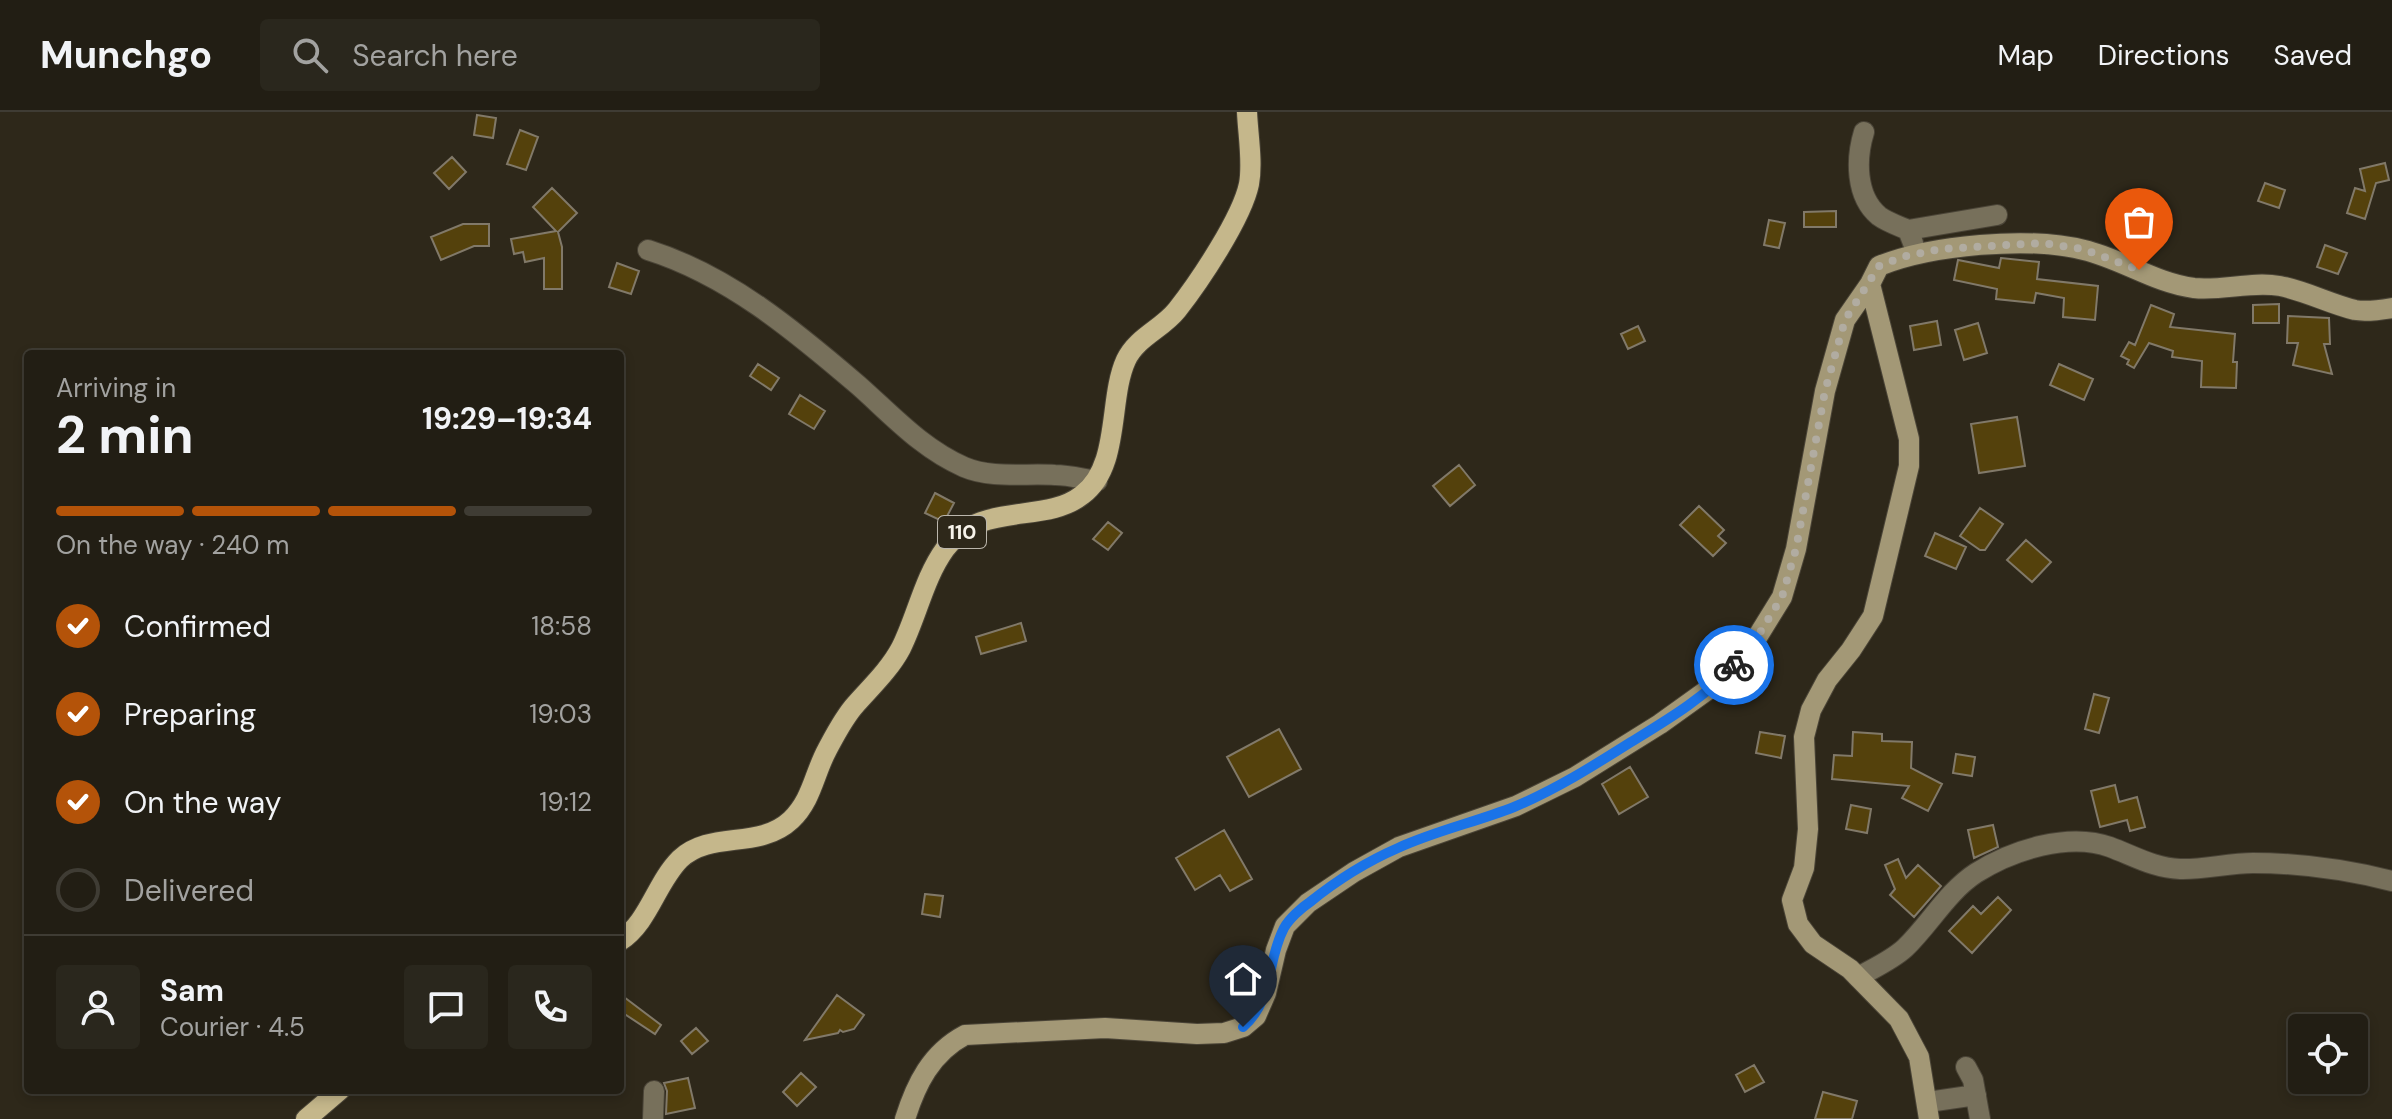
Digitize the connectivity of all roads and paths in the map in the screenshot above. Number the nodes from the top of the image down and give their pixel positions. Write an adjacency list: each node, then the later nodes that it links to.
1 (1247, 112): 9 (main road)
2 (1864, 132): 4 (street)
3 (1997, 215): 4 (street)
4 (1908, 230): 6 (street)
5 (648, 250): 9 (street)
6 (1917, 254): 7 (main road); 8 (main road)
7 (1870, 284): 12 (main road); 20 (main road)
8 (2392, 308)
9 (1097, 481): 11 (main road, 110)
10 (2392, 881): 12 (street)
11 (624, 938)
12 (1858, 977): 17 (main road)
13 (1966, 1067): 16 (street)
14 (654, 1091): 19 (street)
15 (335, 1094): 18 (main road)
16 (1976, 1095): 17 (street); 21 (street)
17 (1928, 1110)
18 (306, 1119)
19 (653, 1119)
20 (905, 1119)
21 (1980, 1119)

